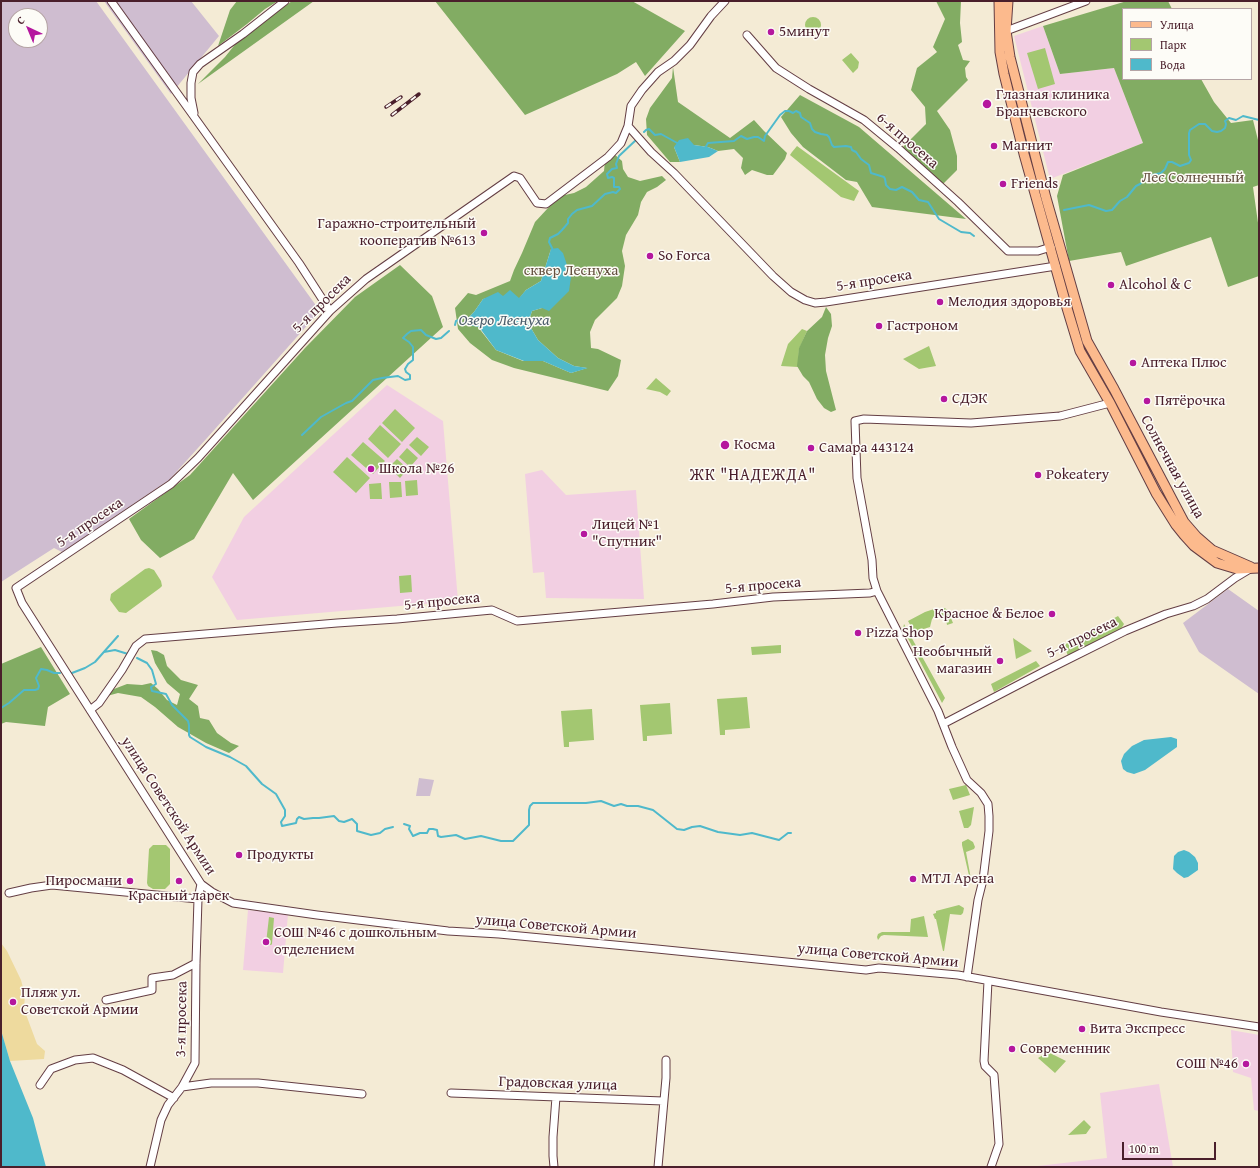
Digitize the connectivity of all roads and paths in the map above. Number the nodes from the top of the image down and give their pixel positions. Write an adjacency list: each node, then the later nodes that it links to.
1 (111, 1): 9 (street)
2 (286, 1): 9 (street)
3 (726, 1): 10 (street)
4 (999, 1): 11 (main road, Солнечная улица)
5 (1008, 1): 7 (main road, Солнечная улица)
6 (1086, 1): 7 (street)
7 (1006, 31): 15 (main road, Солнечная улица)
8 (747, 36): 11 (street, 6-я просека)
9 (195, 117): 13 (street)
10 (628, 126): 12 (street, 5-я просека); 13 (street, 5-я просека)
11 (1051, 247): 12 (main road, Солнечная улица)
12 (1056, 266): 14 (main road, Солнечная улица)
13 (330, 311): 16 (street, 5-я просека)
14 (1110, 403): 15 (main road, Солнечная улица); 17 (street)
15 (1257, 567): 19 (street, 5-я просека)
16 (16, 588): 18 (street, улица Советской Армии)
17 (877, 591): 18 (street, 5-я просека); 19 (street)
18 (90, 710): 20 (street, улица Советской Армии)
19 (943, 724): 24 (street)
20 (201, 884): 22 (street, 3-я просека); 24 (street, улица Советской Армии)
21 (9, 893): 22 (street, улица Советской Армии)
22 (198, 899): 23 (street, 3-я просека)
23 (196, 963): 26 (street); 30 (street, 3-я просека)
24 (967, 977): 25 (street, улица Советской Армии)
25 (988, 981): 27 (street, улица Советской Армии); 39 (street)
26 (106, 1000)
27 (1259, 1026)
28 (666, 1060): 35 (street)
29 (40, 1085): 34 (street)
30 (182, 1087): 32 (street); 34 (street, 3-я просека)
31 (451, 1093): 33 (street, Градовская улица)
32 (362, 1094)
33 (556, 1097): 35 (street, Градовская улица); 37 (street)
34 (174, 1098): 36 (street, 3-я просека)
35 (663, 1101): 38 (street)
36 (150, 1167)
37 (554, 1167)
38 (658, 1167)
39 (991, 1167)

